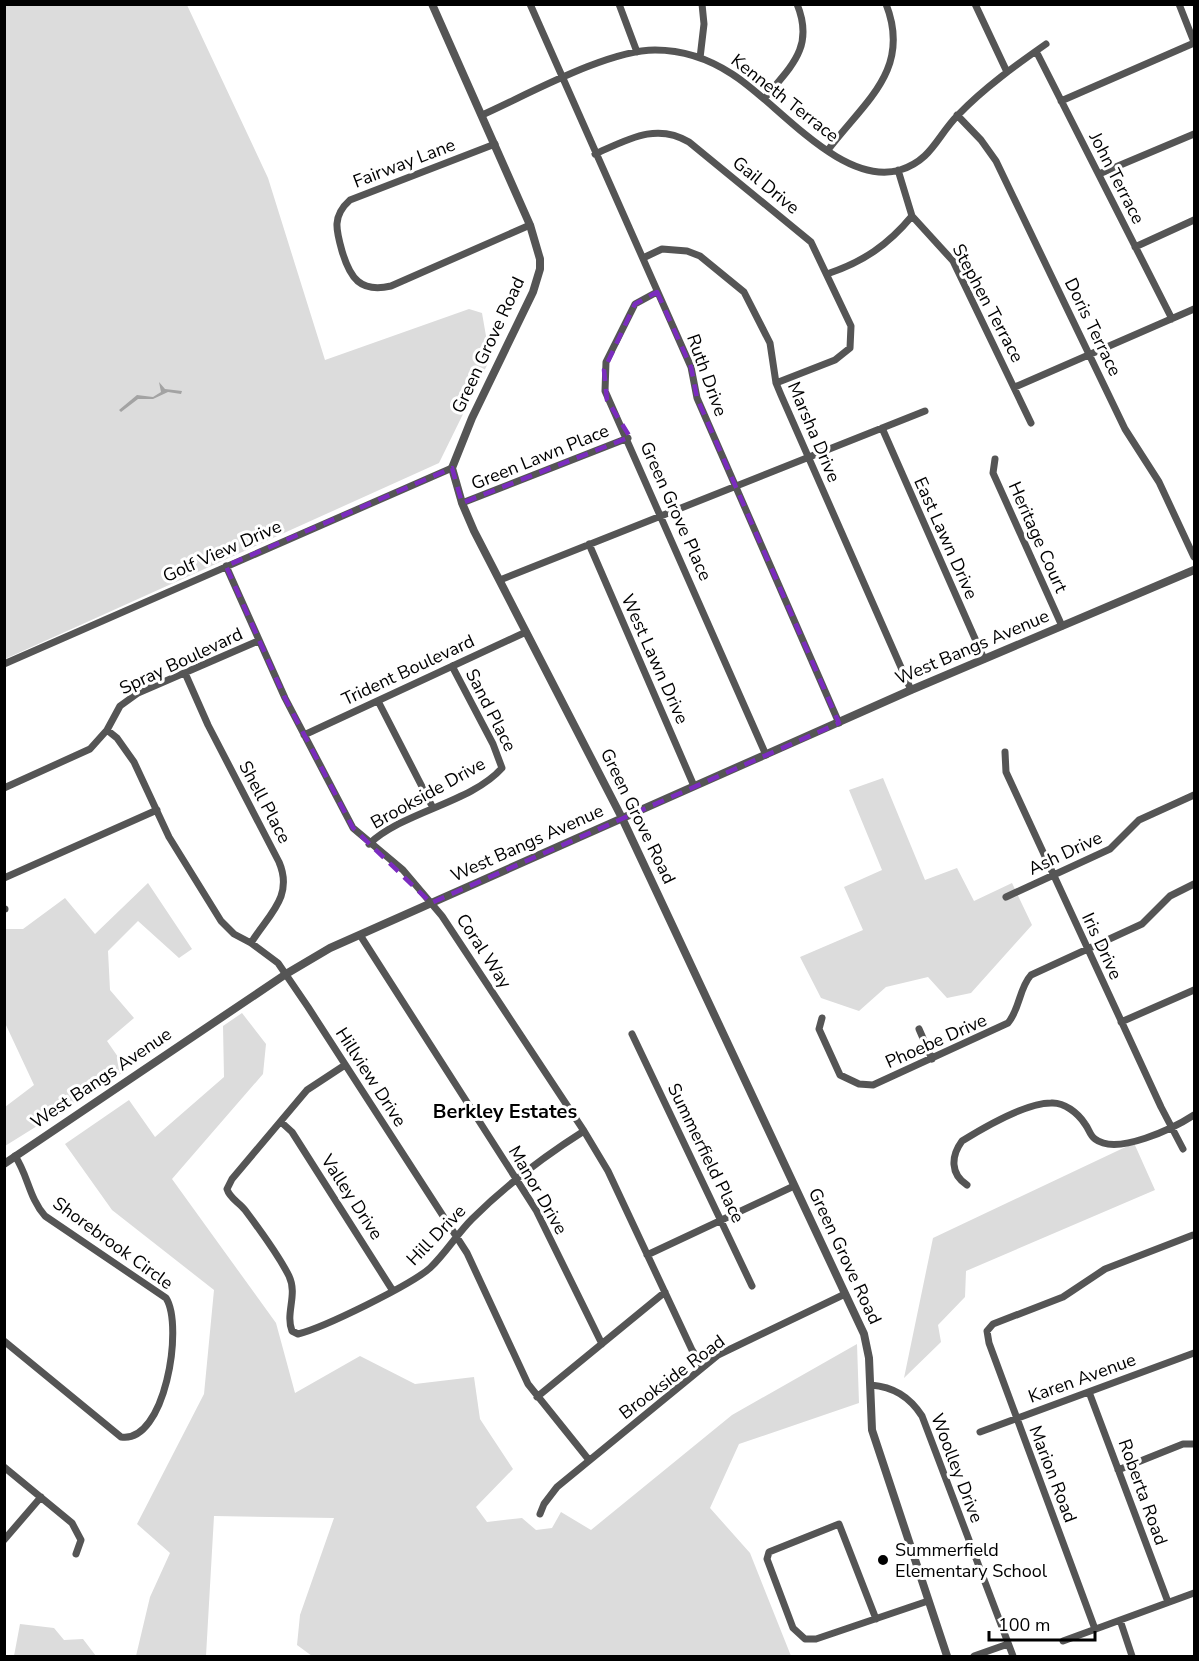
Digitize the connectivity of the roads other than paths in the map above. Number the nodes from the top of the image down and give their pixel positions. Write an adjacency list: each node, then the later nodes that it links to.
1 (432, 4): 18 (street, Green Grove Road)
2 (530, 4): 15 (street, Ruth Drive)
3 (619, 4): 12 (street)
4 (702, 4): 13 (street)
5 (796, 4): 16 (street)
6 (886, 4): 22 (street)
7 (975, 4): 14 (street)
8 (1179, 4): 9 (street)
9 (1194, 42): 17 (street)
10 (1046, 44): 11 (street)
11 (1036, 51): 14 (street); 17 (street, John Terrace)
12 (637, 52): 13 (street, Kenneth Terrace); 15 (street, Kenneth Terrace)
13 (700, 58): 16 (street, Kenneth Terrace)
14 (1007, 72): 19 (street)
15 (563, 79): 18 (street, Kenneth Terrace); 23 (street, Ruth Drive)
16 (764, 99): 22 (street, Kenneth Terrace)
17 (1061, 101): 25 (street, John Terrace)
18 (482, 115): 21 (street, Green Grove Road)
19 (957, 116): 24 (street); 35 (street, Doris Terrace)
20 (1194, 134): 25 (street)
21 (495, 144): 28 (street, Green Grove Road); 28 (street, Fairway Lane)
22 (828, 150): 24 (street, Kenneth Terrace)
23 (596, 154): 30 (street, Ruth Drive); 31 (street, Gail Drive)
24 (898, 170): 26 (street, Stephen Terrace)
25 (1099, 174): 29 (street, John Terrace)
26 (912, 216): 31 (street); 37 (street, Stephen Terrace)
27 (1194, 220): 29 (street)
28 (530, 225): 44 (street, Green Grove Road)
29 (1136, 247): 34 (street, John Terrace)
30 (643, 258): 32 (street, Ruth Drive); 36 (street, Marsha Drive)
31 (828, 274): 36 (street, Gail Drive)
32 (657, 292): 41 (street, Green Grove Place); 45 (street, Ruth Drive)
33 (1194, 309): 34 (street)
34 (1172, 319): 35 (street)
35 (1089, 355): 37 (street); 49 (street, Doris Terrace)
36 (776, 383): 42 (street, Marsha Drive)
37 (1015, 387): 39 (street, Stephen Terrace)
38 (925, 411): 40 (street)
39 (1031, 423)
40 (882, 428): 42 (street); 56 (street, East Lawn Drive)
41 (628, 438): 46 (street, Green Lawn Place); 47 (street, Green Grove Place)
42 (809, 457): 45 (street); 60 (street, Marsha Drive)
43 (995, 459): 53 (street, Heritage Court)
44 (452, 468): 46 (street, Green Grove Road); 50 (street, Golf View Drive)
45 (735, 486): 47 (street); 62 (street, Ruth Drive)
46 (462, 503): 52 (street, Green Grove Road)
47 (662, 516): 48 (street); 66 (street, Green Grove Place)
48 (589, 544): 52 (street); 69 (street, West Lawn Drive)
49 (1194, 557)
50 (226, 566): 55 (street, Coral Way); 57 (street, Golf View Drive)
51 (1194, 570): 53 (street, West Bangs Avenue)
52 (500, 580): 54 (street, Green Grove Road)
53 (1062, 626): 56 (street, West Bangs Avenue)
54 (526, 632): 58 (street, Trident Boulevard); 73 (street, Green Grove Road)
55 (258, 641): 59 (street, Spray Boulevard); 64 (street, Coral Way)
56 (984, 659): 60 (street, West Bangs Avenue)
57 (4, 664)
58 (452, 666): 61 (street, Trident Boulevard); 67 (street, Sand Place)
59 (185, 673): 63 (street, Spray Boulevard); 81 (street, Shell Place)
60 (911, 690): 62 (street, West Bangs Avenue)
61 (378, 700): 64 (street, Trident Boulevard); 71 (street)
62 (839, 723): 66 (street, West Bangs Avenue)
63 (106, 730): 68 (street, Spray Boulevard); 72 (street, Hillview Drive)
64 (304, 735): 74 (street, Coral Way)
65 (1005, 752): 75 (street, Iris Drive)
66 (766, 754): 69 (street, West Bangs Avenue)
67 (502, 768): 71 (street, Brookside Drive)
68 (5, 785)
69 (694, 786): 73 (street, West Bangs Avenue)
70 (1194, 795): 75 (street, Ash Drive)
71 (433, 808): 74 (street, Brookside Drive)
72 (157, 810): 76 (street); 81 (street, Hillview Drive)
73 (622, 818): 79 (street, West Bangs Avenue); 100 (street, Green Grove Road)
74 (369, 844): 79 (street, Coral Way)
75 (1053, 874): 78 (street, Ash Drive); 82 (street, Iris Drive)
76 (4, 878)
77 (1194, 884): 82 (street, Phoebe Drive)
78 (1006, 897)
79 (431, 903): 80 (street, West Bangs Avenue); 94 (street, Coral Way)
80 (360, 935): 83 (street, West Bangs Avenue); 98 (street, Manor Drive)
81 (251, 943): 83 (street, Hillview Drive)
82 (1088, 948): 86 (street, Iris Drive); 89 (street, Phoebe Drive)
83 (286, 974): 90 (street, Hillview Drive); 96 (street, West Bangs Avenue)
84 (1194, 990): 86 (street)
85 (822, 1018): 89 (street, Phoebe Drive)
86 (1121, 1022): 93 (street, Iris Drive)
87 (919, 1029): 89 (street)
88 (632, 1034): 101 (street, Summerfield Place)
89 (932, 1059)
90 (345, 1065): 92 (street); 103 (street, Hillview Drive)
91 (1194, 1115): 93 (street)
92 (281, 1122): 106 (street, Valley Drive); 106 (street, Hill Drive)
93 (1171, 1126): 95 (street, Iris Drive); 99 (street)
94 (584, 1131): 98 (street, Hill Drive); 104 (street, Coral Way)
95 (1183, 1149)
96 (15, 1156): 97 (street, West Bangs Avenue); 109 (street, Shorebrook Circle)
97 (4, 1164)
98 (517, 1179): 103 (street, Hill Drive); 110 (street, Manor Drive)
99 (967, 1185)
100 (794, 1186): 101 (street); 108 (street, Green Grove Road)
101 (722, 1220): 104 (street); 105 (street, Summerfield Place)
102 (1193, 1235): 116 (street, Marion Road)
103 (456, 1236): 106 (street, Hill Drive); 115 (street, Hillview Drive)
104 (647, 1255): 107 (street, Coral Way)
105 (752, 1286)
106 (393, 1291)
107 (665, 1292): 110 (street); 112 (street, Coral Way)
108 (845, 1294): 112 (street, Brookside Road); 113 (street, Green Grove Road)
109 (4, 1341)
110 (602, 1344): 115 (street)
111 (1194, 1353): 114 (street, Karen Avenue)
112 (703, 1367): 119 (street, Brookside Road)
113 (870, 1385): 127 (street, Green Grove Road); 133 (street, Woolley Drive)
114 (1089, 1392): 116 (street, Karen Avenue); 121 (street, Roberta Road)
115 (537, 1397): 119 (street, Hillview Drive)
116 (1016, 1419): 117 (street, Karen Avenue); 131 (street, Marion Road)
117 (980, 1432)
118 (1194, 1444): 121 (street)
119 (589, 1460): 123 (street, Brookside Road)
120 (4, 1467): 122 (street)
121 (1118, 1470): 128 (street, Roberta Road)
122 (41, 1497): 124 (street); 125 (street)
123 (540, 1514)
124 (4, 1540)
125 (76, 1554)
126 (1194, 1593): 128 (street)
127 (928, 1600): 129 (street); 134 (street, Green Grove Road)
128 (1168, 1602): 130 (street)
129 (876, 1618): 129 (street)
130 (1120, 1620): 131 (street); 137 (street)
131 (1095, 1629): 132 (street)
132 (1063, 1641)
133 (1008, 1644): 135 (street); 136 (street, Woolley Drive)
134 (947, 1656)
135 (974, 1656)
136 (1013, 1656)
137 (1132, 1656)

